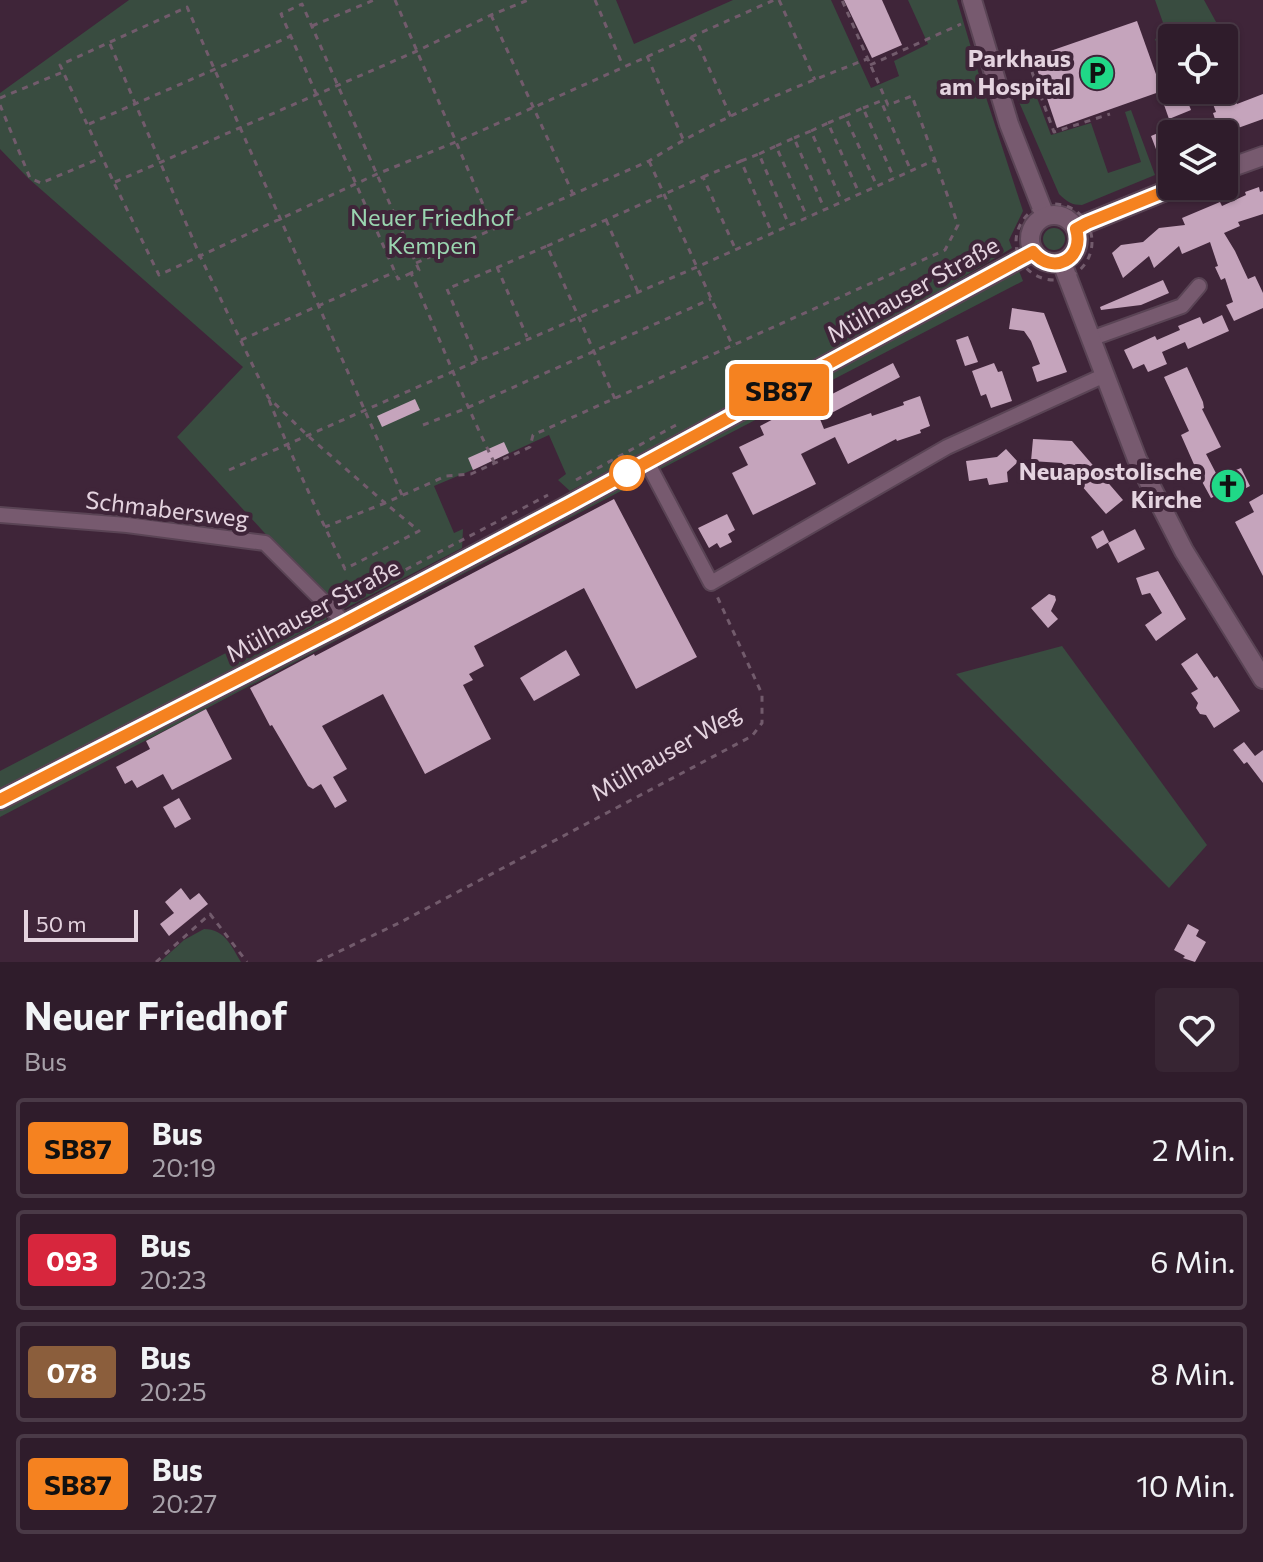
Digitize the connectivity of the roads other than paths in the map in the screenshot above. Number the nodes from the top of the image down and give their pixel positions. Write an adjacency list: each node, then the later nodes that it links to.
1 (972, 0): 5 (street)
2 (1263, 156): 3 (street)
3 (1238, 165)
4 (1158, 194): 6 (street)
5 (1043, 211): 6 (street); 7 (street, Mülhauser Straße)
6 (1082, 226): 8 (street)
7 (1026, 255): 8 (street, Mülhauser Straße); 12 (street, Mülhauser Straße)
8 (1066, 270): 10 (street)
9 (1199, 286): 10 (street)
10 (1093, 338): 11 (street)
11 (1105, 375): 12 (street); 15 (street)
12 (647, 462): 14 (street, Mülhauser Straße)
13 (0, 515): 14 (street, Schmabersweg)
14 (345, 623): 16 (street, Mülhauser Straße)
15 (1263, 679)
16 (0, 800)

